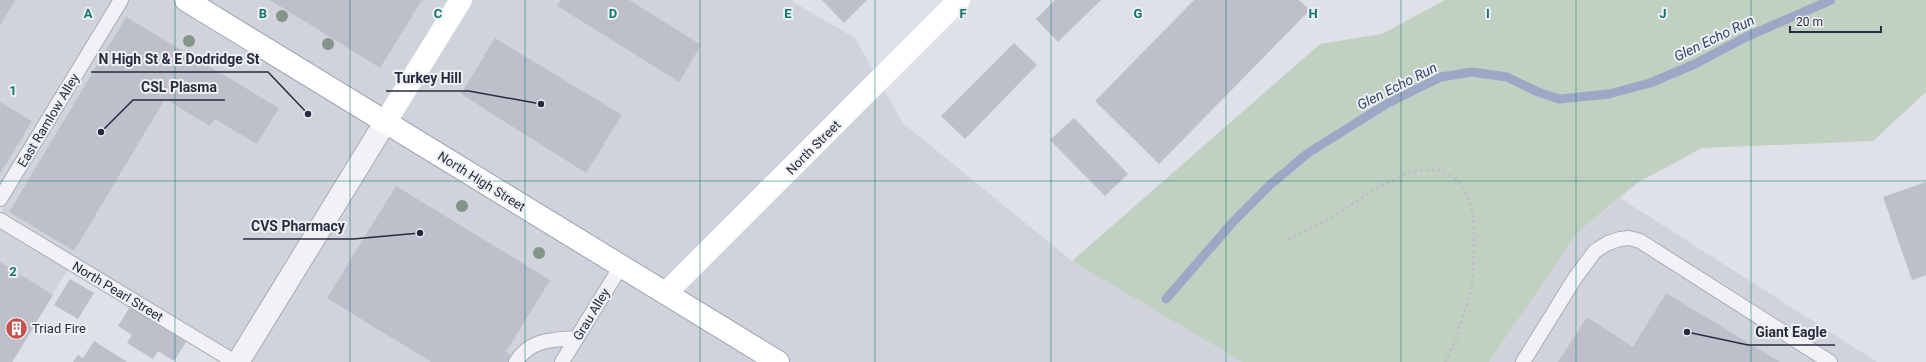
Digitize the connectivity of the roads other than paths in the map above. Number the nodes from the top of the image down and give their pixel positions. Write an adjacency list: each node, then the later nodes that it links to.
1 (121, 0): 6 (lane, East Ramlow Alley)
2 (186, 0): 5 (main road, North High Street)
3 (461, 0): 5 (main road)
4 (959, 0): 9 (main road, North Street)
5 (386, 121): 8 (main road, North High Street); 11 (street)
6 (0, 199)
7 (0, 220): 11 (lane, North Pearl Street)
8 (621, 266): 9 (main road, North High Street); 10 (lane, Grau Alley)
9 (666, 294): 14 (main road, North High Street)
10 (577, 338): 12 (lane); 13 (lane, Grau Alley)
11 (237, 362)
12 (516, 362)
13 (562, 362)
14 (778, 362)
15 (1523, 362): 16 (lane)
16 (1830, 362)

